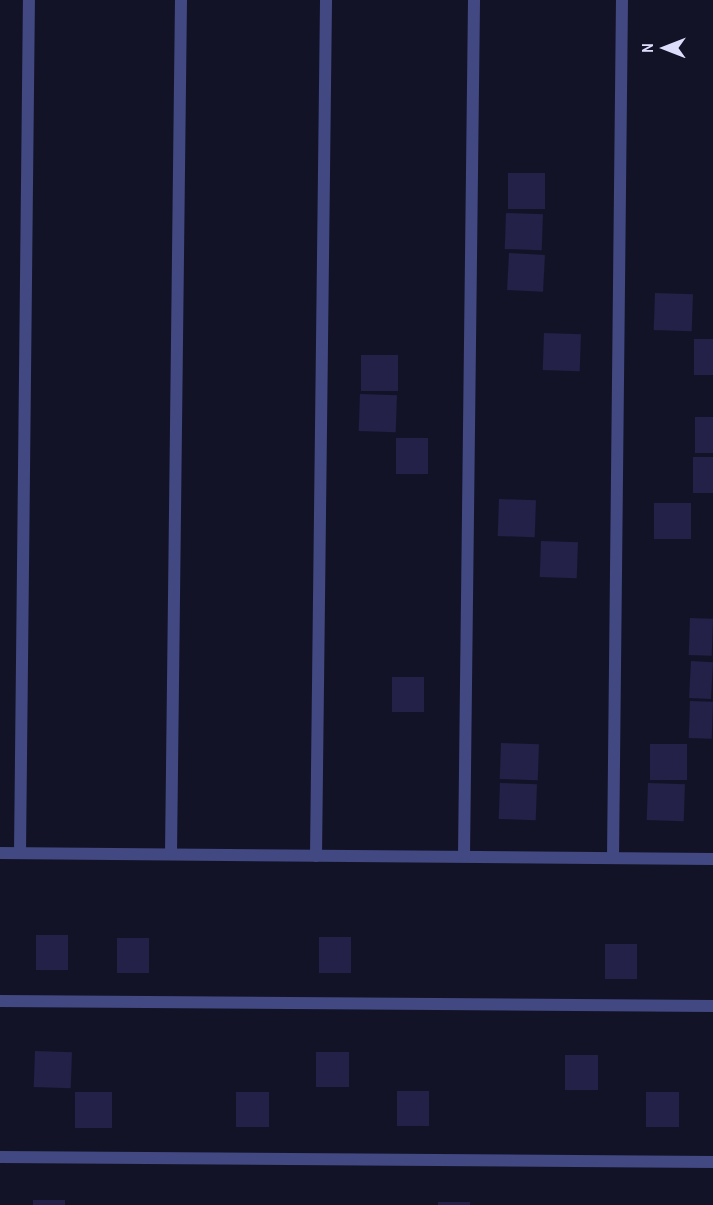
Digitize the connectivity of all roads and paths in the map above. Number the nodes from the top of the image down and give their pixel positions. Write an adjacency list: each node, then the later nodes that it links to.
1 (29, 0): 7 (street)
2 (181, 0): 8 (street)
3 (326, 0): 9 (street)
4 (474, 0): 10 (street)
5 (622, 0): 11 (street)
6 (0, 853): 7 (street)
7 (20, 854): 8 (street)
8 (171, 854): 9 (street)
9 (316, 856): 10 (street)
10 (464, 856): 11 (street)
11 (613, 858): 12 (street)
12 (713, 858)
13 (0, 1001): 14 (street)
14 (713, 1006)
15 (0, 1157): 16 (street)
16 (713, 1162)

